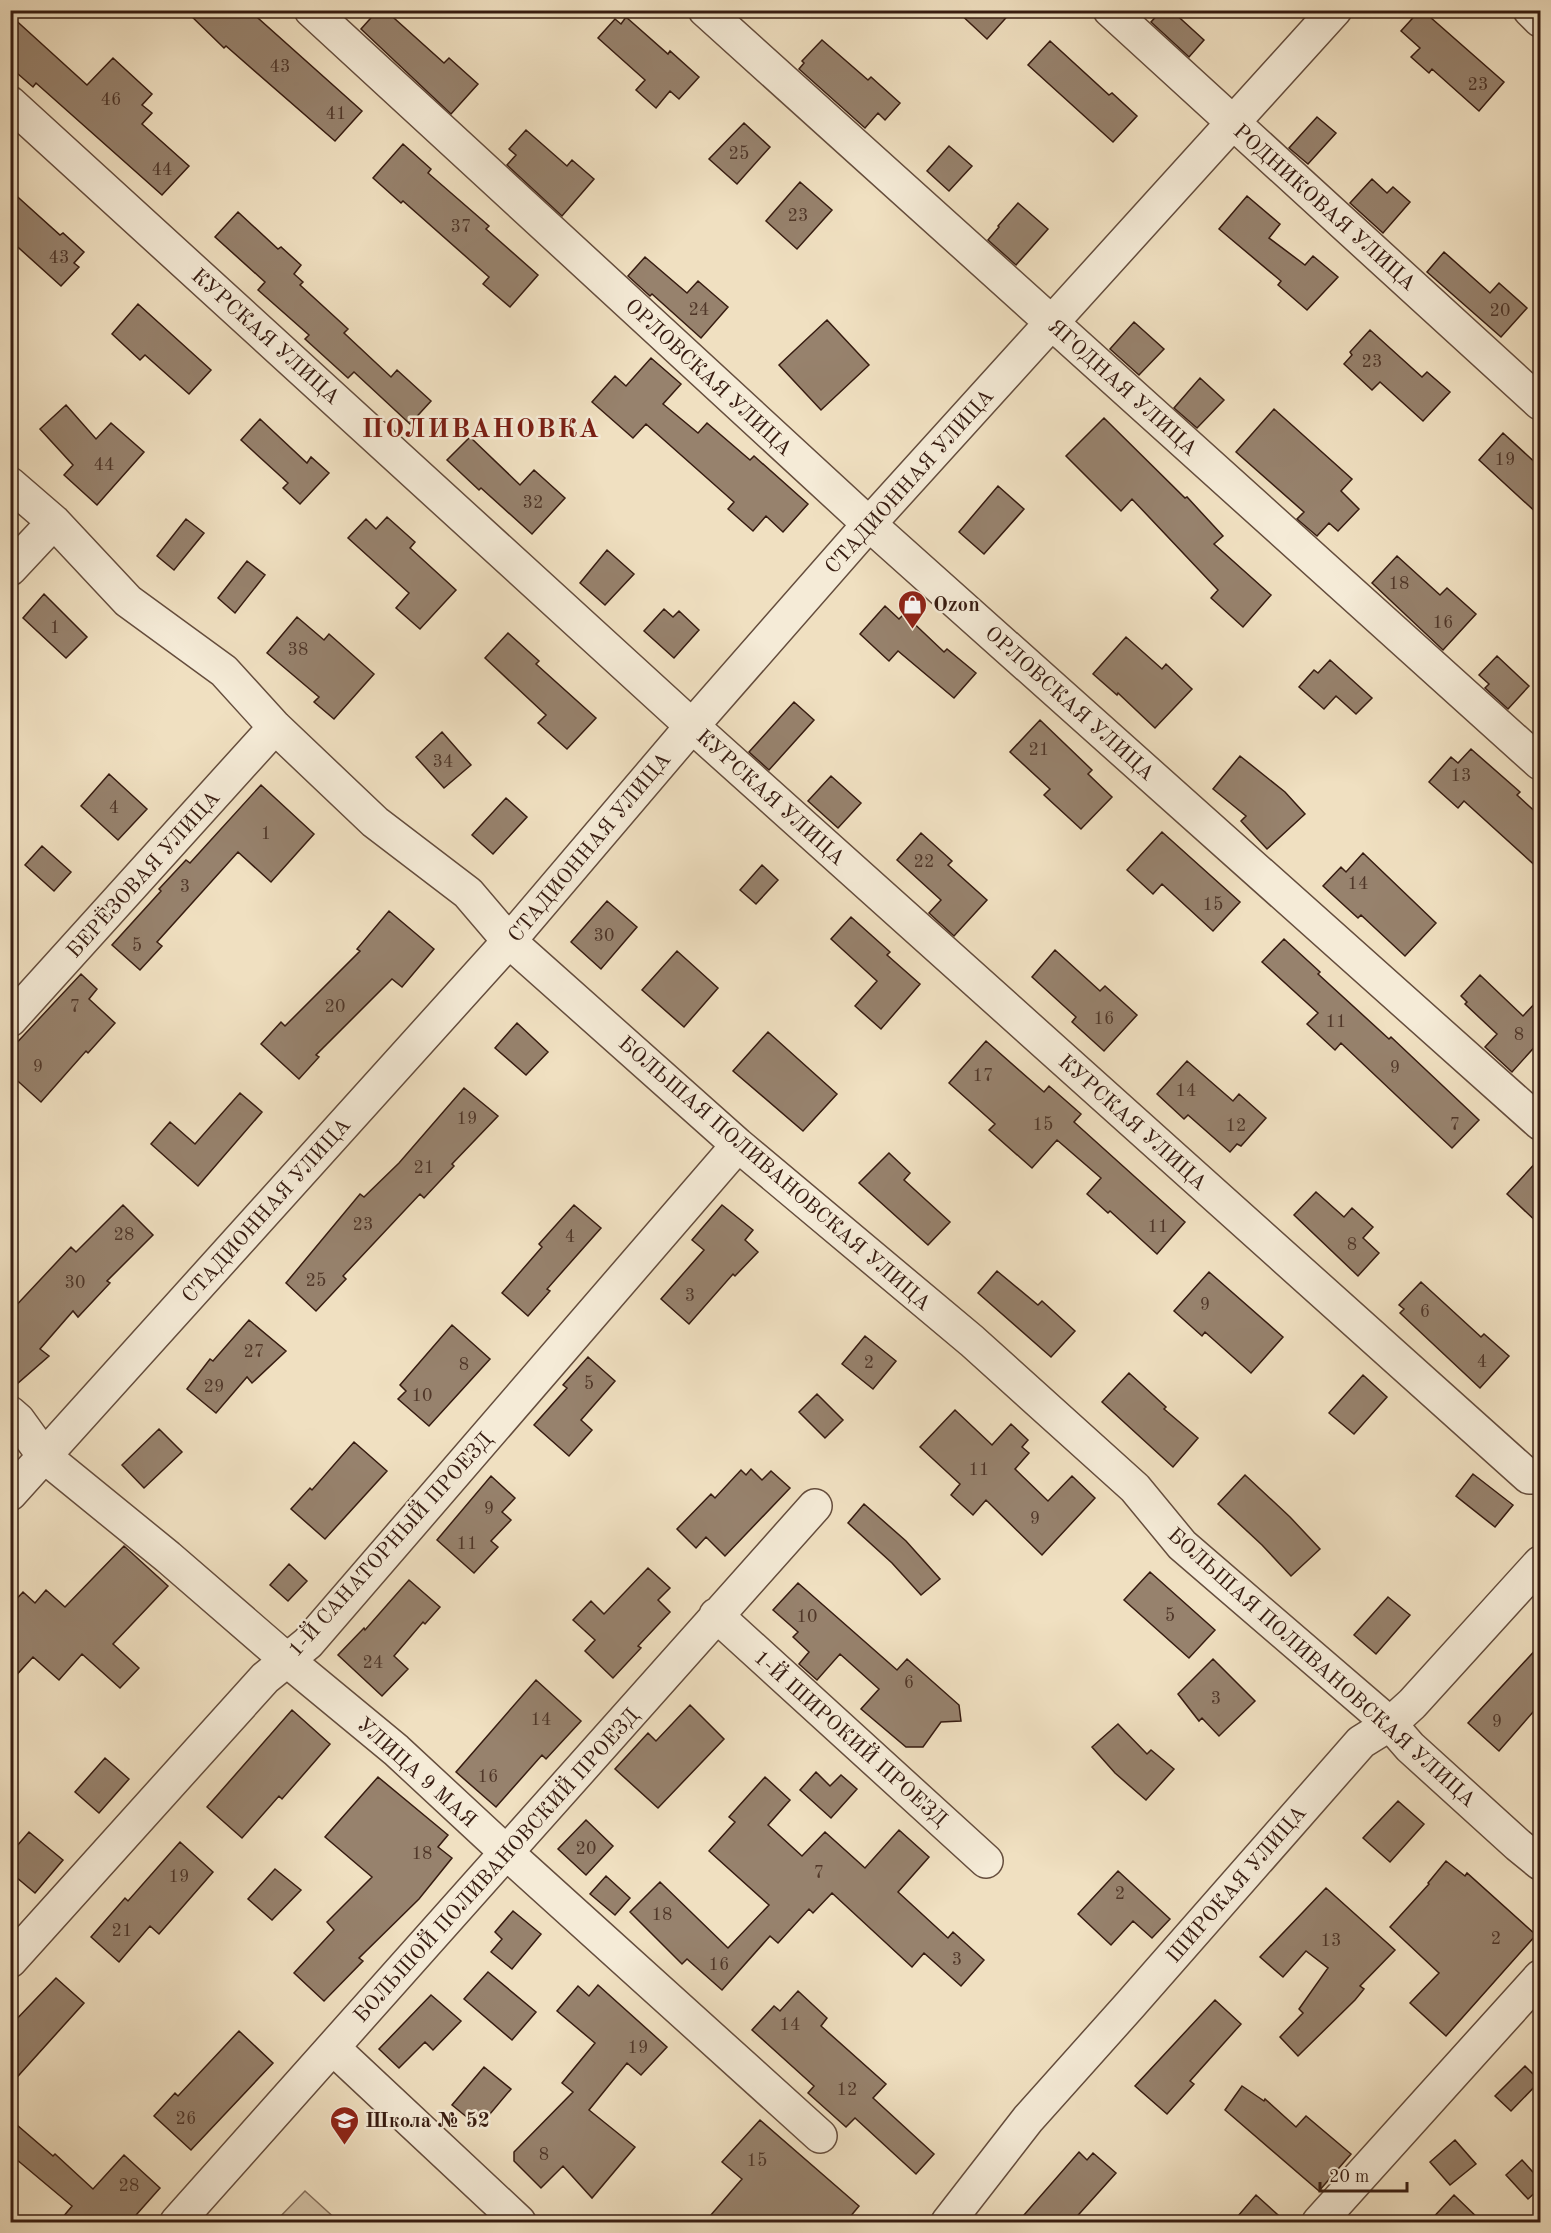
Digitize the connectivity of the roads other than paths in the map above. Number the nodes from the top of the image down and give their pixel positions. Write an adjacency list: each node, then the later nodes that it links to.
1 (311, 10): 13 (street, ОРЛОВСКАЯ УЛИЦА)
2 (705, 10): 9 (street, ЯГОДНАЯ УЛИЦА)
3 (1110, 10): 8 (street, РОДНИКОВАЯ УЛИЦА)
4 (1335, 10): 8 (street, СТАДИОННАЯ УЛИЦА)
5 (1530, 10): 6 (street)
6 (1540, 20)
7 (10, 103): 15 (street, КУРСКАЯ УЛИЦА)
8 (1233, 124): 9 (street, СТАДИОННАЯ УЛИЦА); 10 (street, РОДНИКОВАЯ УЛИЦА)
9 (1052, 323): 13 (street, СТАДИОННАЯ УЛИЦА); 17 (street, ЯГОДНАЯ УЛИЦА)
10 (1540, 403)
11 (10, 484): 12 (street, БОЛЬШАЯ ПОЛИВАНОВСКАЯ УЛИЦА)
12 (54, 522): 14 (street); 16 (street, БОЛЬШАЯ ПОЛИВАНОВСКАЯ УЛИЦА)
13 (869, 524): 15 (street, СТАДИОННАЯ УЛИЦА); 20 (street, ОРЛОВСКАЯ УЛИЦА)
14 (10, 569)
15 (692, 726): 18 (street, СТАДИОННАЯ УЛИЦА); 24 (street, КУРСКАЯ УЛИЦА)
16 (275, 727): 18 (street, БОЛЬШАЯ ПОЛИВАНОВСКАЯ УЛИЦА); 19 (street, БЕРЁЗОВАЯ УЛИЦА)
17 (1540, 763)
18 (509, 941): 21 (street, БОЛЬШАЯ ПОЛИВАНОВСКАЯ УЛИЦА); 23 (street, СТАДИОННАЯ УЛИЦА)
19 (10, 1020)
20 (1540, 1123)
21 (738, 1145): 29 (street, 1-Й САНАТОРНЫЙ ПРОЕЗД); 30 (street, БОЛЬШАЯ ПОЛИВАНОВСКАЯ УЛИЦА)
22 (10, 1413): 23 (street, УЛИЦА 9 МАЯ)
23 (44, 1456): 25 (street, СТАДИОННАЯ УЛИЦА); 29 (street, УЛИЦА 9 МАЯ)
24 (1540, 1478)
25 (10, 1494)
26 (815, 1506): 28 (street, БОЛЬШОЙ ПОЛИВАНОВСКИЙ ПРОЕЗД)
27 (1540, 1563): 30 (street, ШИРОКАЯ УЛИЦА)
28 (716, 1616): 31 (street, БОЛЬШОЙ ПОЛИВАНОВСКИЙ ПРОЕЗД); 32 (street, 1-Й ШИРОКИЙ ПРОЕЗД)
29 (287, 1660): 31 (street, УЛИЦА 9 МАЯ); 34 (street, 1-Й САНАТОРНЫЙ ПРОЕЗД)
30 (1390, 1724): 33 (street, БОЛЬШАЯ ПОЛИВАНОВСКАЯ УЛИЦА); 40 (street, ШИРОКАЯ УЛИЦА)
31 (507, 1853): 36 (street, БОЛЬШОЙ ПОЛИВАНОВСКИЙ ПРОЕЗД); 37 (street, УЛИЦА 9 МАЯ)
32 (986, 1861)
33 (1540, 1863)
34 (10, 1961)
35 (1540, 1977): 41 (street)
36 (333, 2048): 38 (street, БОЛЬШОЙ ПОЛИВАНОВСКИЙ ПРОЕЗД); 39 (street)
37 (820, 2136)
38 (177, 2223)
39 (519, 2223)
40 (948, 2223)
41 (1319, 2223)

